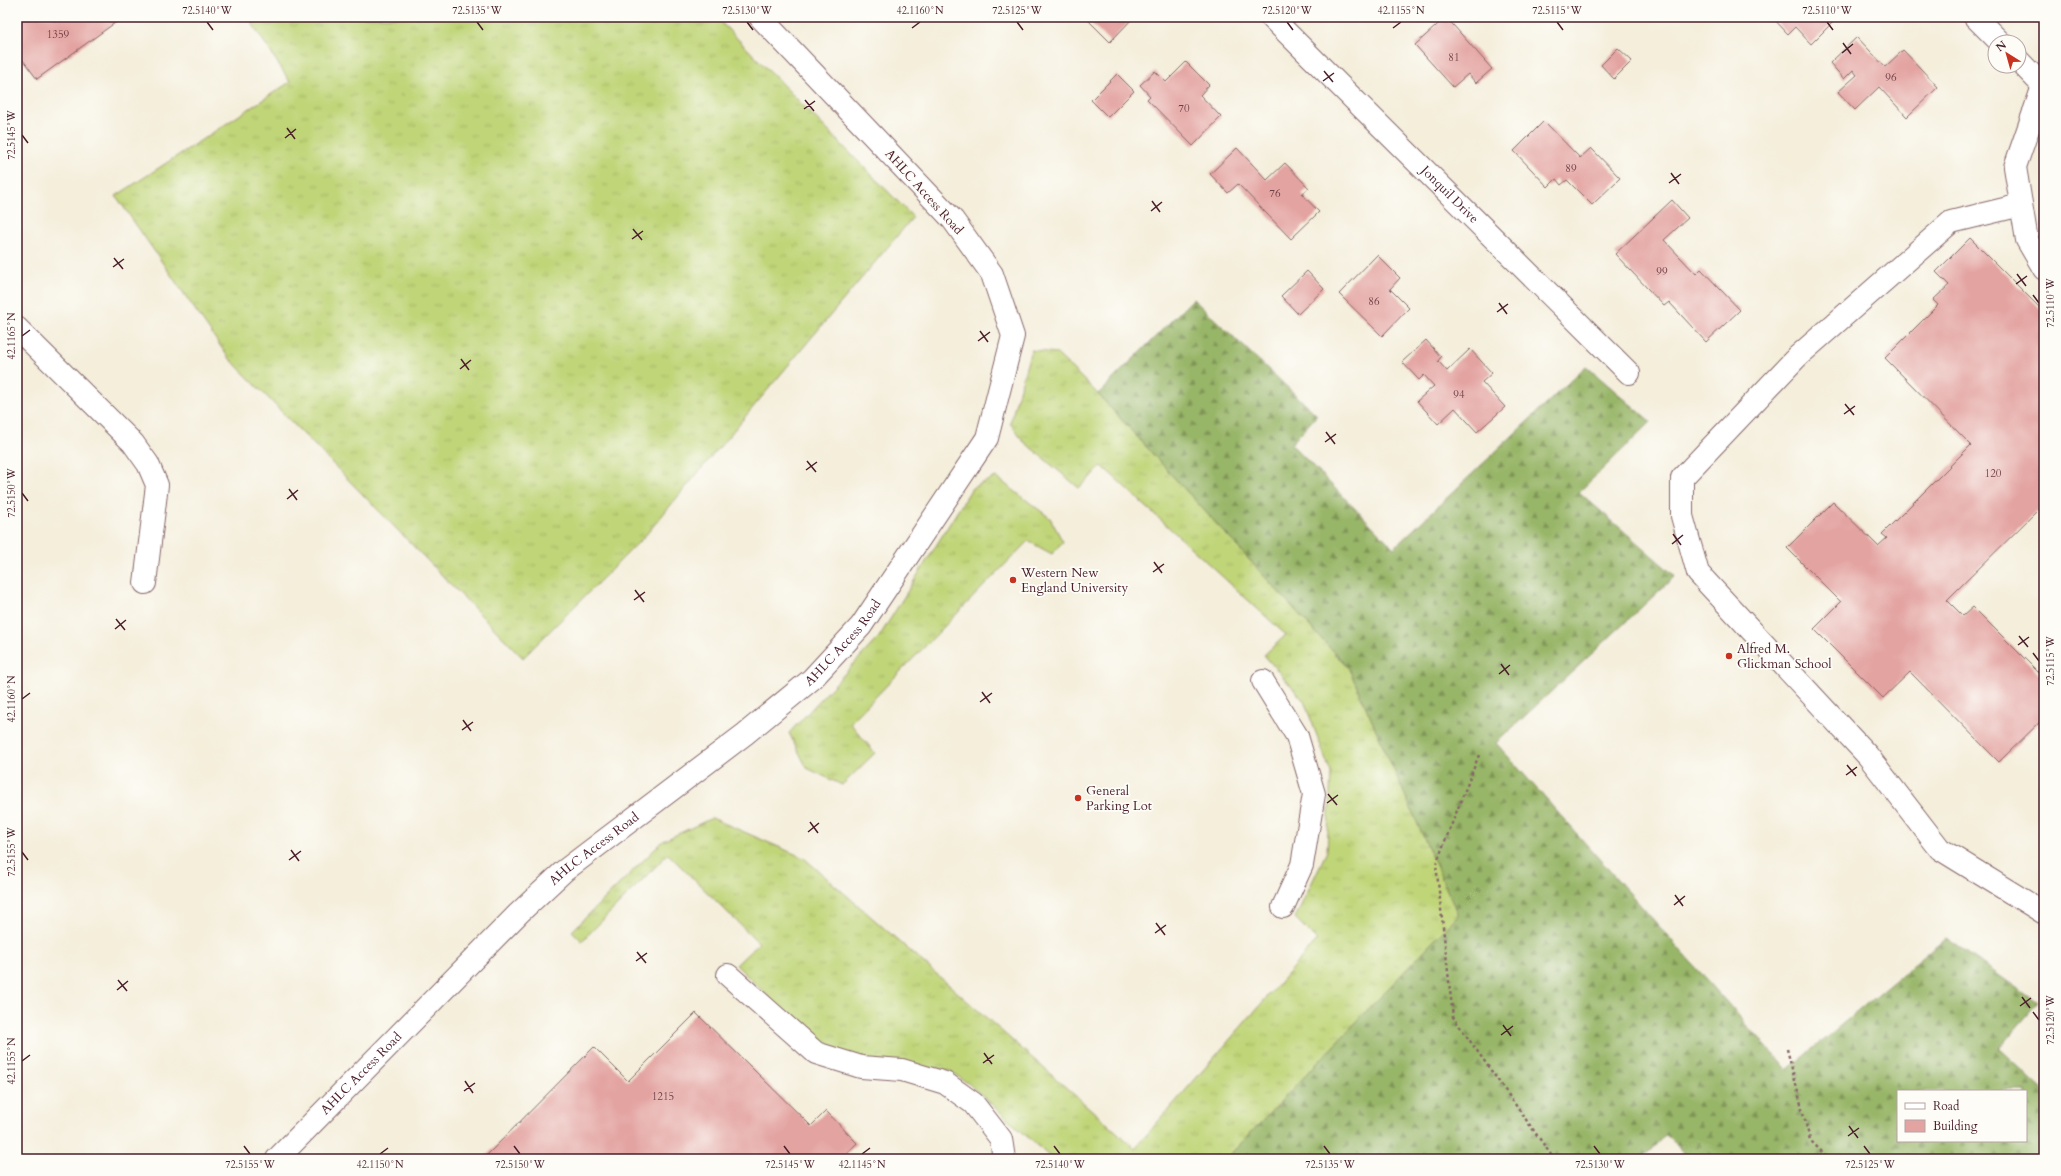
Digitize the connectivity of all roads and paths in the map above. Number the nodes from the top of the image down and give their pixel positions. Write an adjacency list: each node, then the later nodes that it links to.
1 (760, 17): 18 (street, AHLC Access Road)
2 (1271, 17): 10 (street, Jonquil Drive)
3 (1975, 17): 4 (street)
4 (1992, 34)
5 (2027, 69): 6 (street)
6 (2044, 86): 7 (street)
7 (2021, 205): 8 (street); 15 (street)
8 (2044, 269)
9 (17, 328): 11 (street)
10 (1629, 373)
11 (145, 584)
12 (1263, 681): 14 (street)
13 (1479, 754): 20 (path)
14 (1283, 907)
15 (2044, 913)
16 (728, 975): 19 (street)
17 (1787, 1049): 21 (path)
18 (277, 1159)
19 (1004, 1159)
20 (1554, 1159)
21 (1829, 1159)

